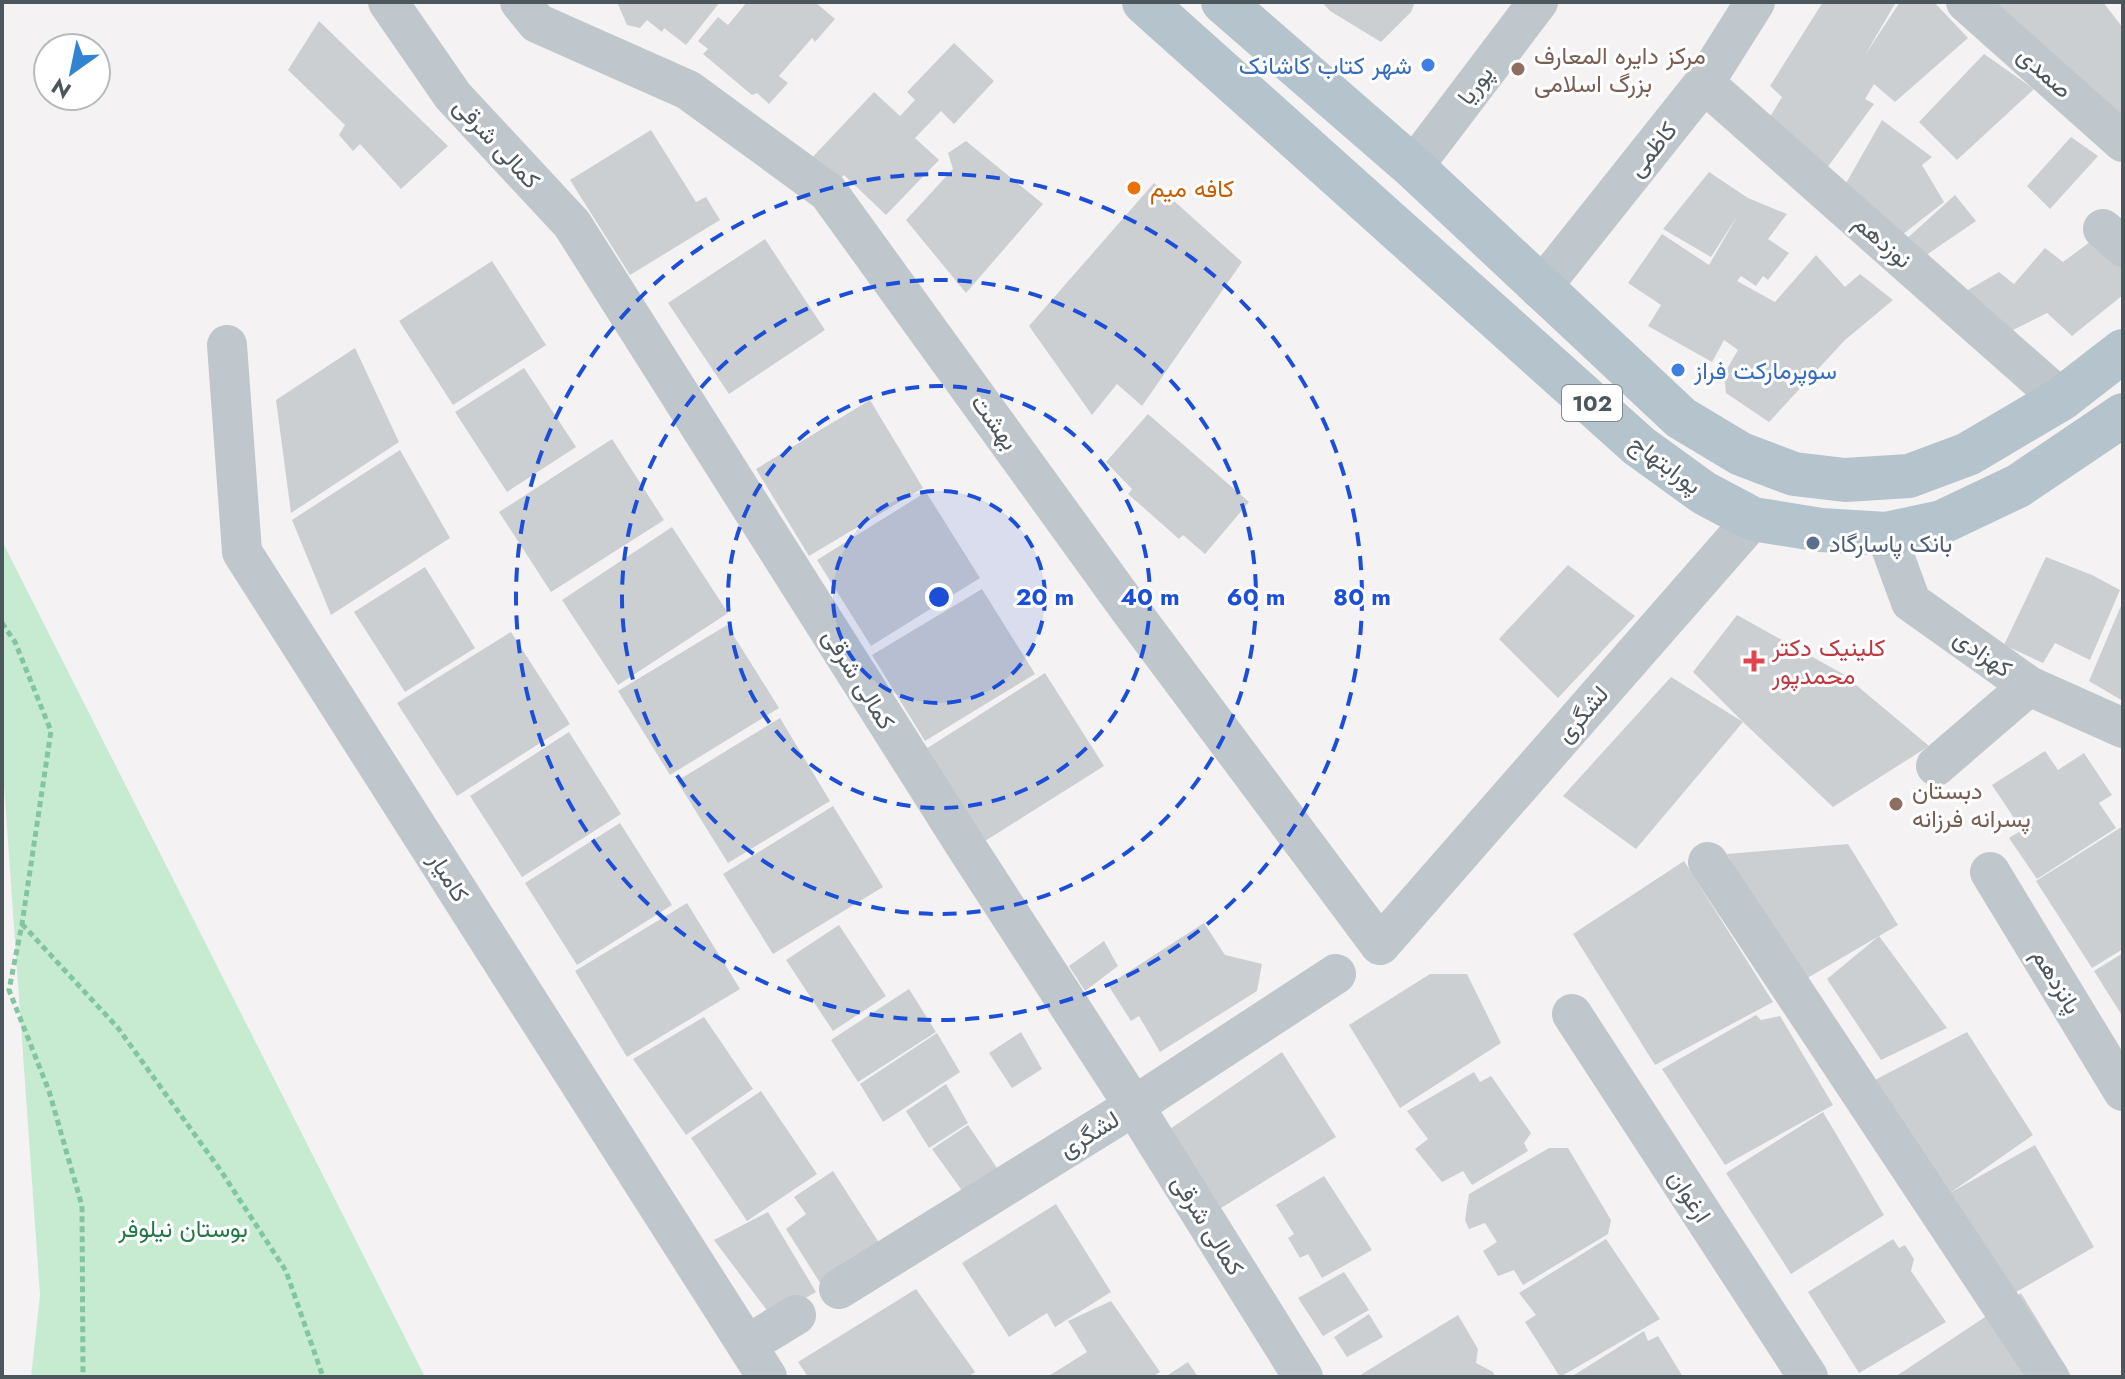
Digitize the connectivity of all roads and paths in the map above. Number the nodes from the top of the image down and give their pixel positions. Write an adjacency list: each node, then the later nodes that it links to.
1 (388, 2): 30 (street, کمالی شرقی)
2 (520, 2): 26 (street, بهشت)
3 (1144, 2): 11 (main road, پورابتهاج / 102)
4 (1223, 2): 10 (main road, پورابتهاج / 102)
5 (1538, 2): 10 (street, پوریا)
6 (1755, 2): 8 (street, کاظمی)
7 (1966, 2): 9 (street, صمدی)
8 (1704, 83): 12 (street, کاظمی); 15 (street, نوزدهم)
9 (2123, 142)
10 (1413, 167): 11 (main road); 12 (main road, پورابتهاج / 102)
11 (1377, 211): 17 (main road, پورابتهاج / 102)
12 (1540, 289): 15 (main road, پورابتهاج / 102)
13 (227, 345): 33 (street, کامیار)
14 (2123, 351): 15 (main road, پورابتهاج / 102)
15 (2061, 399)
16 (2123, 415): 18 (main road, پورابتهاج / 102)
17 (1753, 519): 18 (main road, پورابتهاج / 102); 26 (street, لشگری)
18 (1886, 534): 20 (street, کهزادی)
19 (2, 623): 25 (path)
20 (2029, 686): 21 (street, کهزادی); 22 (street)
21 (2123, 728)
22 (1936, 766)
23 (1708, 862): 38 (street)
24 (1990, 872): 29 (street, پانزدهم)
25 (22, 924): 34 (path); 35 (path)
26 (1380, 945)
27 (1336, 974): 30 (street, لشگری)
28 (1572, 1014): 37 (street, ارغوان)
29 (2123, 1091)
30 (1134, 1106): 31 (street, لشگری); 36 (street, کمالی شرقی)
31 (839, 1289)
32 (796, 1315): 33 (street)
33 (757, 1361)
34 (83, 1377)
35 (323, 1377)
36 (1303, 1377)
37 (1808, 1377)
38 (2049, 1377)

